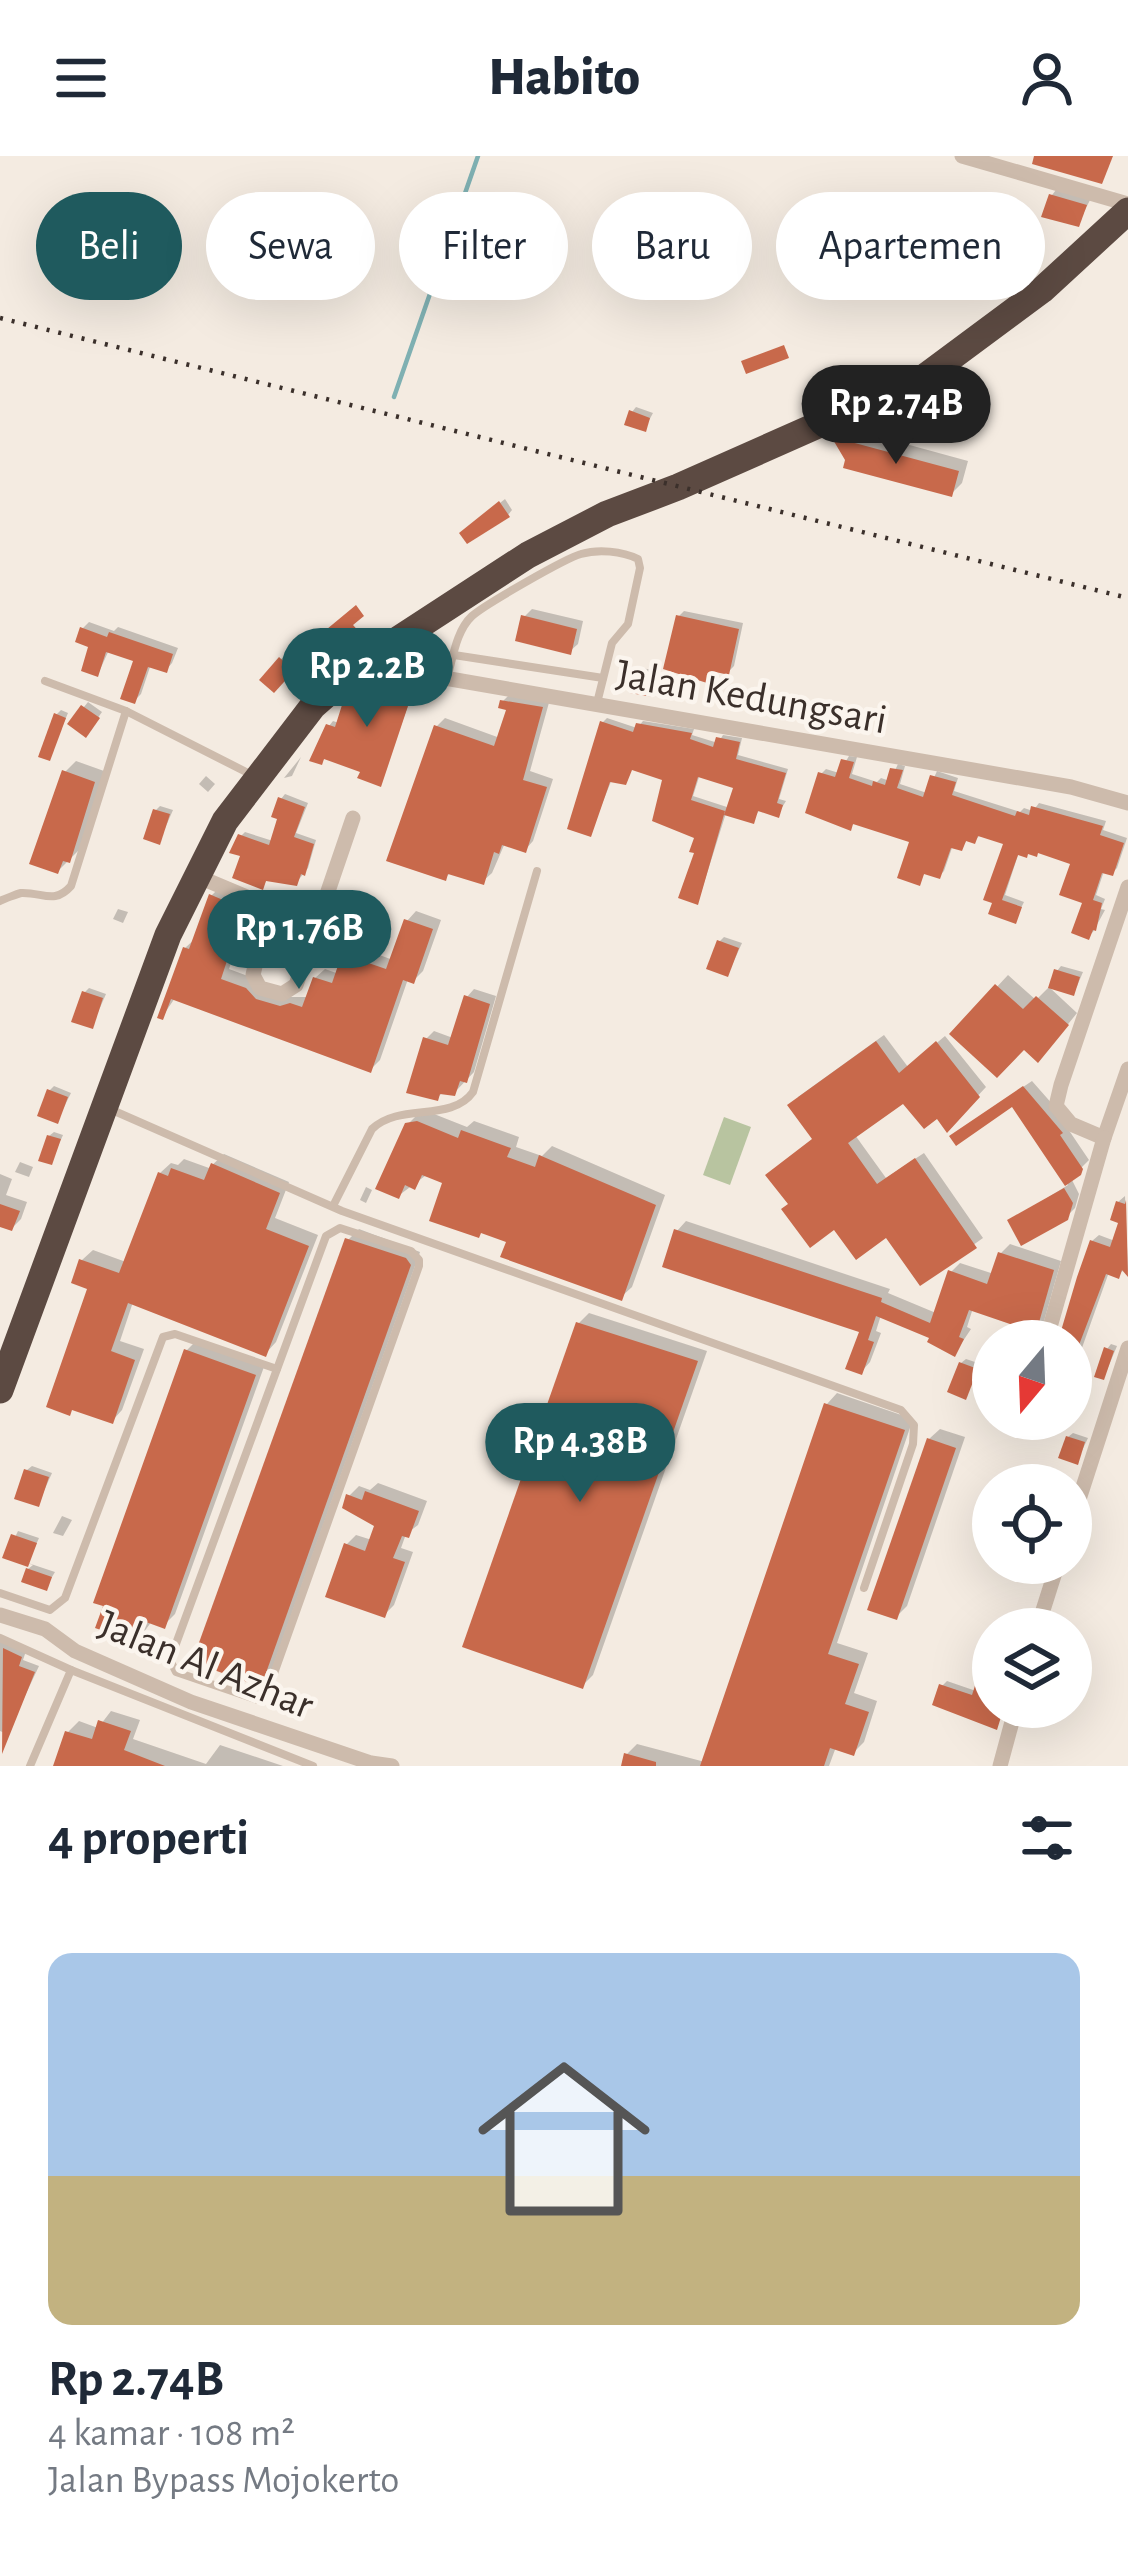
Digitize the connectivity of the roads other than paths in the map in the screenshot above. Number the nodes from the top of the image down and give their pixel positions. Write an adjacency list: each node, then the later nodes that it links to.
1 (962, 156): 2 (street)
2 (1128, 208): 4 (highway)
3 (454, 656): 5 (lane); 6 (lane); 6 (lane)
4 (362, 663): 5 (street, Jalan Kedungsari); 10 (highway)
5 (447, 678): 8 (street, Jalan Kedungsari)
6 (603, 678): 8 (lane)
7 (45, 681): 9 (lane)
8 (597, 704): 11 (street, Jalan Kedungsari)
9 (126, 711): 10 (lane); 16 (lane)
10 (259, 778): 14 (highway)
11 (1128, 803)
12 (353, 818): 18 (street)
13 (537, 871): 22 (lane)
14 (199, 877): 17 (street); 20 (highway)
15 (1128, 887): 21 (street)
16 (0, 901)
17 (269, 907): 18 (street); 18 (street)
18 (316, 926)
19 (1128, 1069): 21 (street)
20 (104, 1106): 22 (lane); 26 (highway)
21 (1104, 1138): 23 (street)
22 (333, 1207): 28 (lane)
23 (1052, 1320)
24 (1128, 1348): 27 (street)
25 (277, 1370): 25 (lane); 29 (lane)
26 (0, 1390)
27 (1090, 1464)
28 (864, 1588)
29 (0, 1593)
30 (0, 1615): 36 (street, Jalan Al Azhar)
31 (0, 1638): 32 (lane)
32 (71, 1670): 34 (lane); 35 (lane)
33 (1010, 1728): 37 (street)
34 (30, 1766)
35 (314, 1766)
36 (392, 1766)
37 (1000, 1766)

